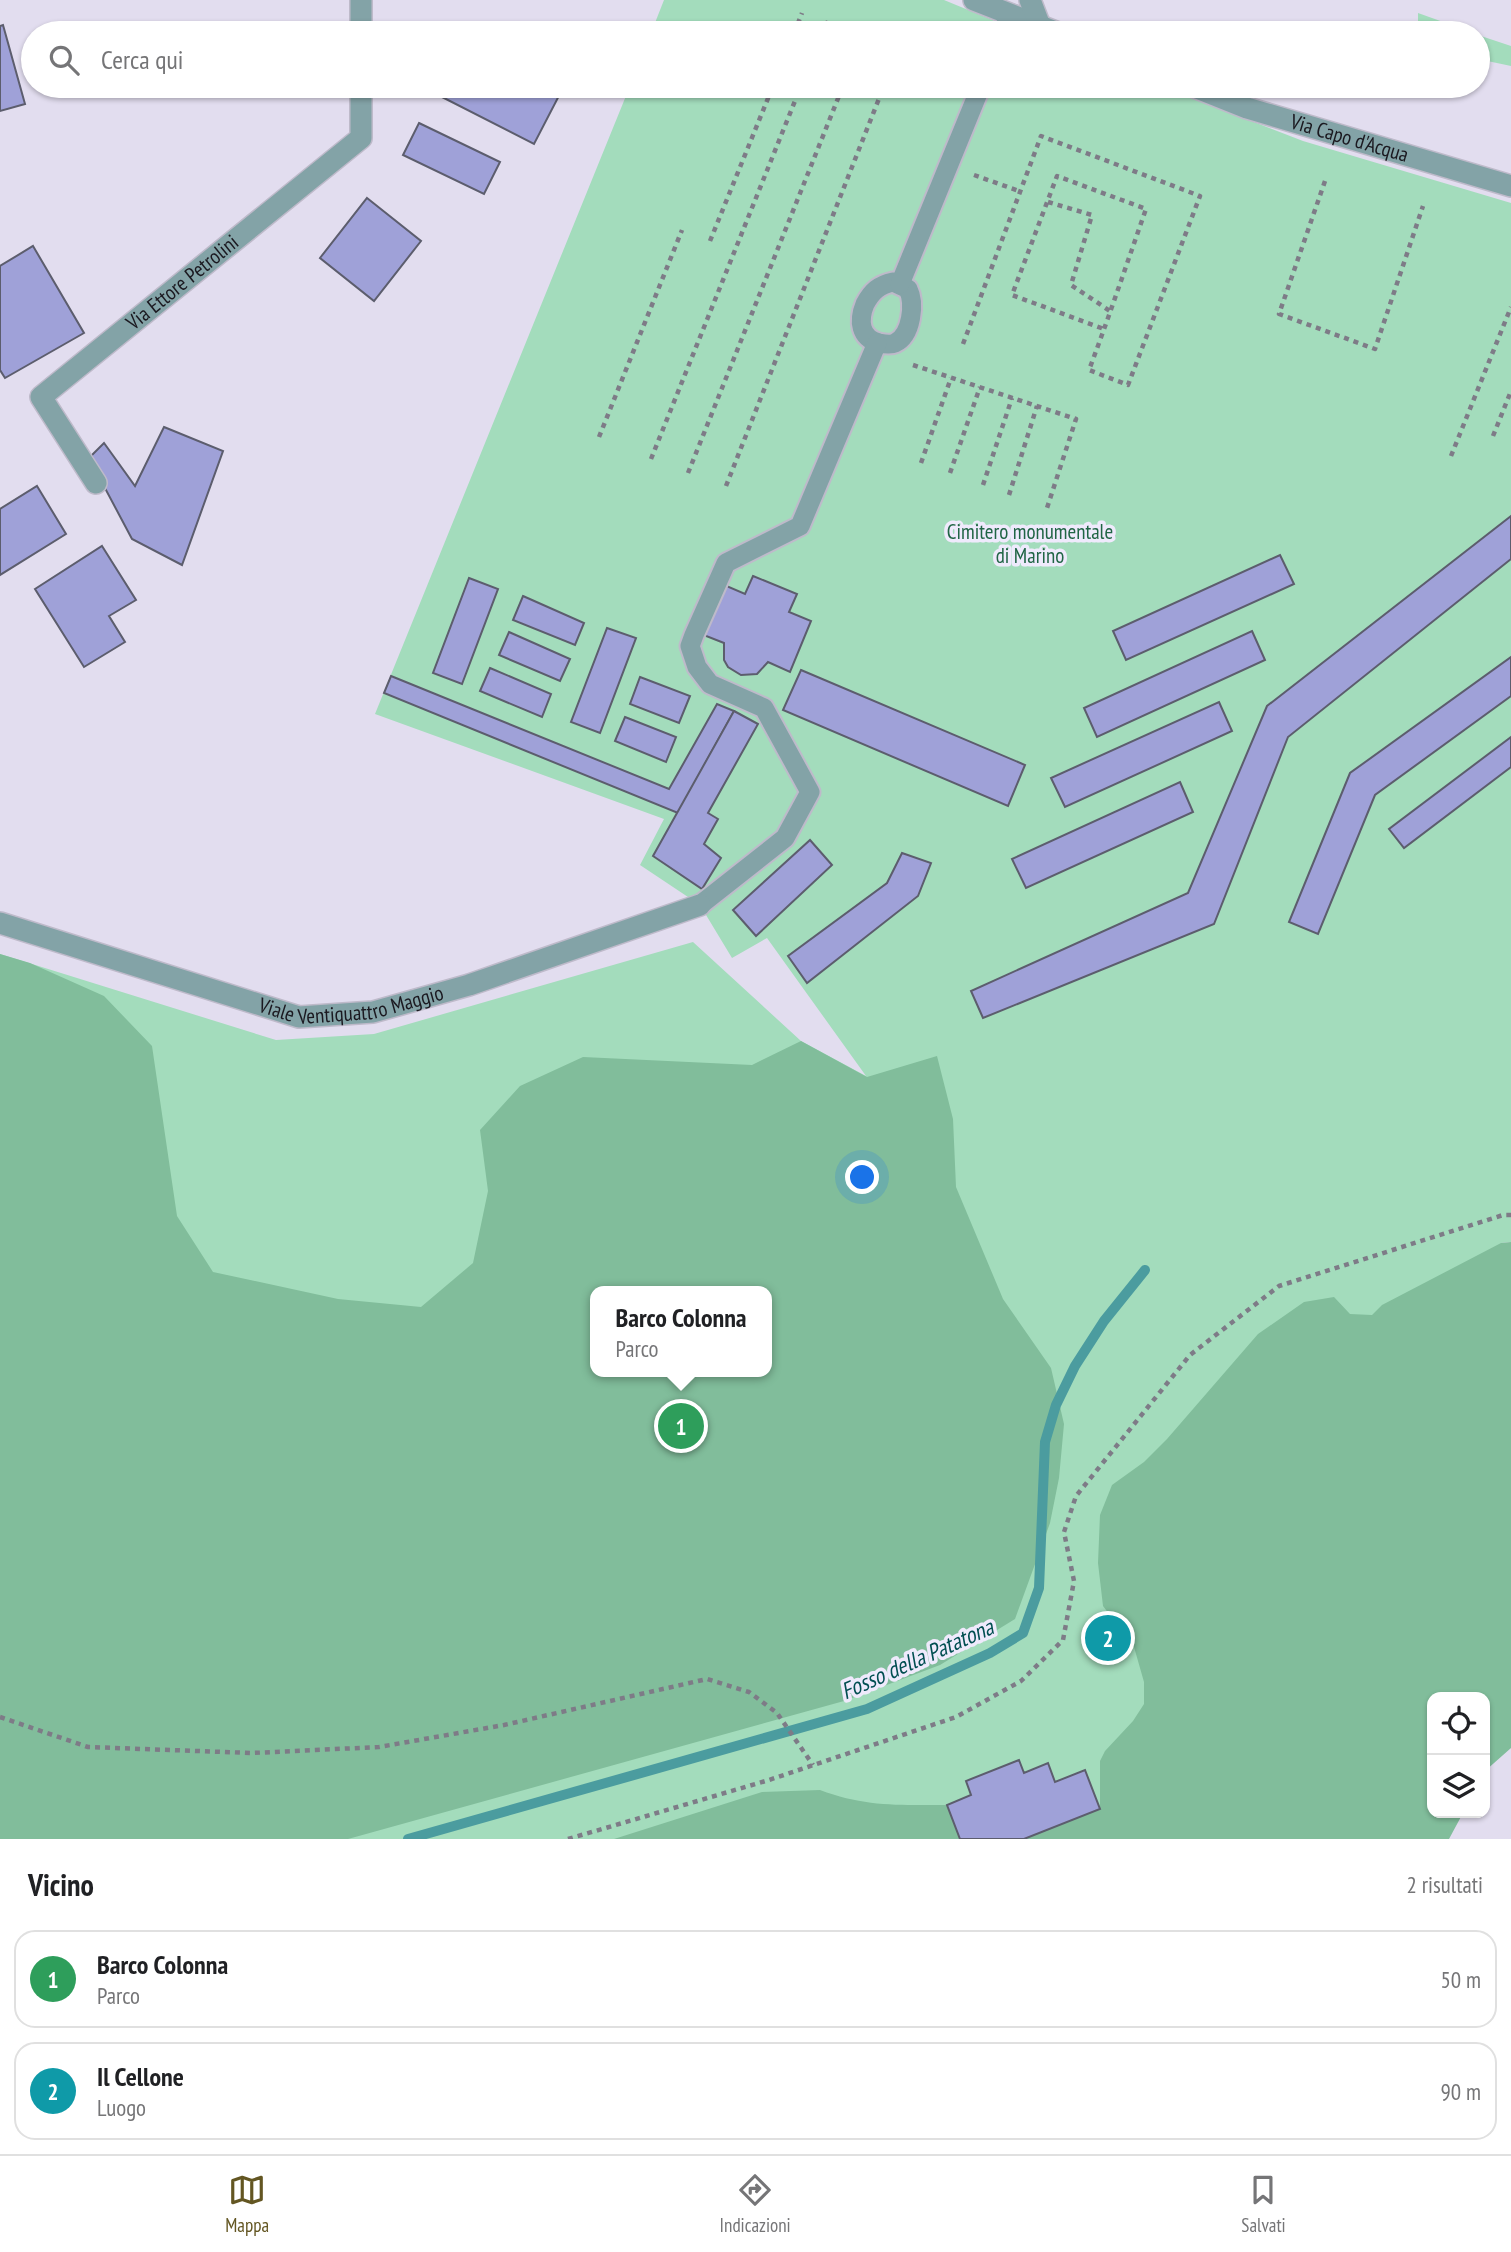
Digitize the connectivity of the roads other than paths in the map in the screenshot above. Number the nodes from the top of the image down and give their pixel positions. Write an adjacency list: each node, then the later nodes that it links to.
1 (361, 0): 4 (street)
2 (974, 0): 5 (street)
3 (1030, 0): 6 (street)
4 (361, 21)
5 (1002, 21)
6 (1043, 21)
7 (361, 98): 13 (street, Via Ettore Petrolini)
8 (976, 98): 11 (lane)
9 (1222, 98): 10 (street, Via Capo d'Acqua)
10 (1511, 186)
11 (900, 284): 12 (lane); 12 (lane)
12 (875, 347): 14 (lane)
13 (96, 483)
14 (700, 905): 15 (street, Viale Ventiquattro Maggio)
15 (0, 923)

